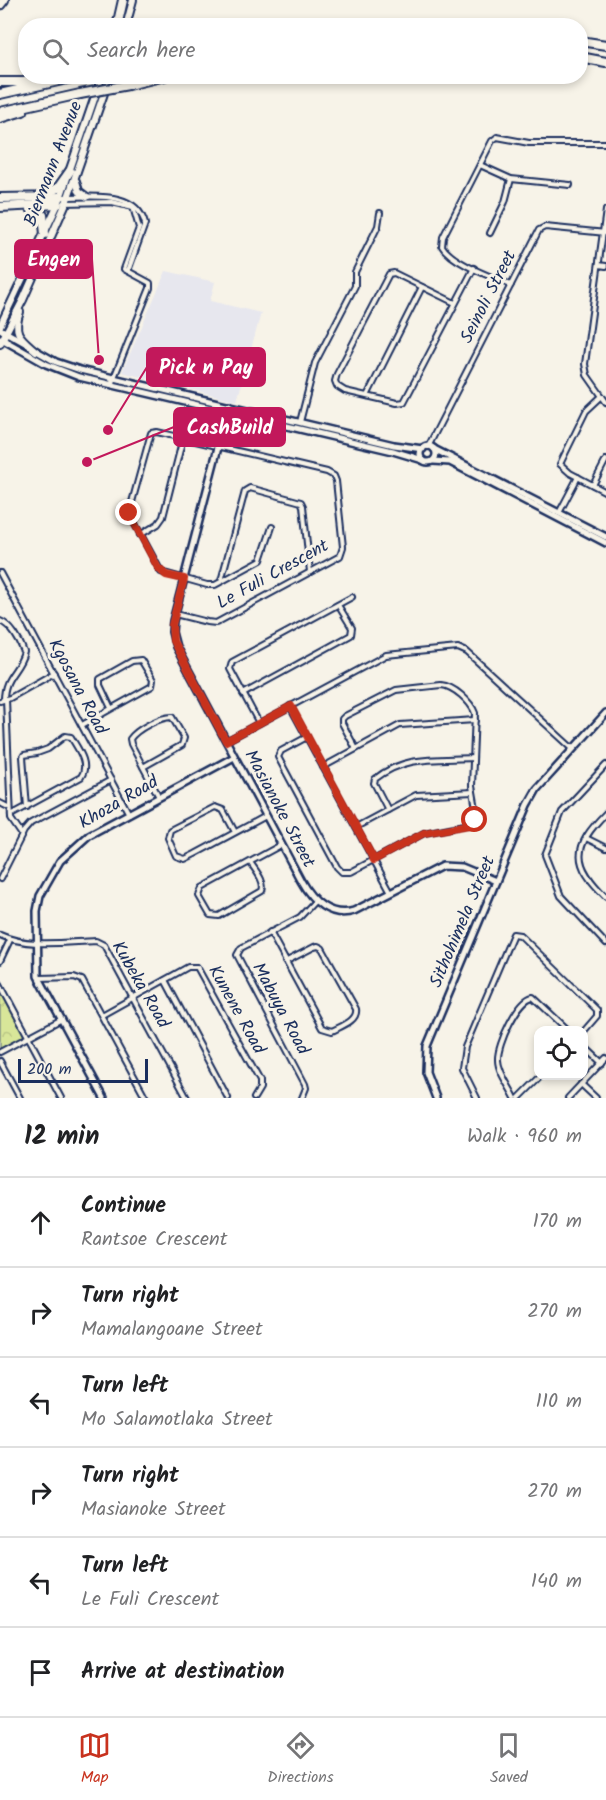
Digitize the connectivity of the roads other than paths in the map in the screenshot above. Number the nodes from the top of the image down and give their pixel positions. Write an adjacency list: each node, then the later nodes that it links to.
1 (4, 0): 4 (highway)
2 (124, 0): 5 (highway)
3 (133, 0): 6 (main road)
4 (0, 5)
5 (121, 18)
6 (123, 18)
7 (588, 42): 8 (highway)
8 (606, 45)
9 (588, 59): 10 (highway)
10 (606, 62)
11 (0, 82): 12 (highway)
12 (18, 82)
13 (45, 84): 17 (highway)
14 (100, 84): 23 (main road, Biermann Avenue)
15 (107, 84): 23 (main road, Biermann Avenue)
16 (132, 84): 18 (highway, bridge)
17 (0, 94)
18 (70, 97): 19 (highway); 20 (highway)
19 (0, 112)
20 (0, 118)
21 (606, 143): 22 (street)
22 (480, 165): 24 (street); 39 (street)
23 (73, 174): 26 (highway); 27 (main road); 29 (main road, Biermann Avenue)
24 (511, 178): 25 (street); 35 (street)
25 (570, 185)
26 (35, 196): 28 (highway); 29 (highway)
27 (87, 197): 29 (street); 40 (street)
28 (0, 198)
29 (63, 200): 30 (highway); 36 (main road, Biermann Avenue); 40 (street); 43 (main road, Biermann Avenue)
30 (19, 206): 31 (highway); 36 (highway)
31 (0, 207)
32 (606, 210): 34 (street)
33 (380, 213): 54 (street)
34 (605, 232): 37 (street); 41 (street, Seinoli Street)
35 (490, 233)
36 (45, 234): 45 (main road, Biermann Avenue)
37 (599, 265): 38 (street); 51 (street)
38 (606, 266)
39 (474, 268): 41 (street); 44 (street)
40 (126, 270): 48 (street)
41 (510, 285): 57 (street, Seinoli Street)
42 (422, 287): 44 (street); 50 (street); 50 (street)
43 (23, 300): 45 (main road, Biermann Avenue); 47 (main road)
44 (455, 303): 50 (street)
45 (2, 329): 46 (main road); 47 (street)
46 (1, 340): 49 (street)
47 (36, 351): 48 (street)
48 (114, 378): 49 (street); 53 (street)
49 (111, 385): 53 (street)
50 (366, 396)
51 (602, 396): 52 (street); 61 (street)
52 (606, 402)
53 (228, 408): 54 (street); 56 (street, Masianoke Street); 58 (street)
54 (300, 423): 57 (street)
55 (183, 438): 56 (street, Le Fuli Crescent); 66 (street); 66 (street, Le Fuli Crescent)
56 (218, 447): 69 (street, Le Fuli Crescent); 71 (street, Masianoke Street)
57 (429, 448): 58 (street); 60 (street); 64 (street)
58 (423, 460): 60 (street)
59 (606, 460): 62 (street)
60 (433, 461): 68 (street)
61 (578, 477): 62 (street); 64 (street)
62 (593, 485): 63 (street)
63 (606, 492)
64 (559, 513): 67 (street)
65 (272, 527): 72 (street)
66 (140, 535): 71 (street, Le Fuli Crescent)
67 (606, 537)
68 (606, 543)
69 (310, 572): 72 (street); 75 (street, Le Fuli Crescent)
70 (0, 573): 77 (street, Kgosana Road)
71 (184, 579): 72 (street, Le Fuli Crescent); 75 (street, Masianoke Street)
72 (221, 582)
73 (352, 597): 74 (street)
74 (338, 605): 78 (street); 78 (street)
75 (175, 614): 87 (street, Masianoke Street)
76 (0, 621): 79 (street)
77 (54, 674): 79 (street); 85 (street, Kgosana Road)
78 (243, 694): 84 (street)
79 (3, 700): 100 (street)
80 (291, 706): 84 (street); 86 (street); 89 (street)
81 (111, 708): 81 (street); 85 (street)
82 (606, 713): 89 (street, Sithohimela Street)
83 (475, 720): 88 (street); 88 (street); 91 (street)
84 (259, 723): 87 (street)
85 (82, 725): 95 (street, Kgosana Road)
86 (307, 737): 94 (street); 112 (street)
87 (226, 741): 90 (street, Masianoke Street)
88 (356, 749): 94 (street)
89 (573, 749): 115 (street, Sithohimela Street)
90 (234, 757): 97 (street, Khoza Road); 105 (street, Masianoke Street)
91 (473, 758): 96 (street); 101 (street)
92 (606, 765): 123 (street)
93 (143, 766): 93 (street); 97 (street)
94 (323, 767): 106 (street)
95 (111, 780): 103 (street, Kgosana Road); 108 (street)
96 (473, 792): 101 (street); 112 (street)
97 (159, 797): 103 (street, Khoza Road)
98 (0, 803): 100 (street)
99 (27, 807): 99 (street); 104 (street)
100 (11, 808): 104 (street)
101 (388, 810): 106 (street)
102 (606, 813): 109 (street)
103 (129, 814): 122 (street, Khoza Road)
104 (11, 815): 108 (street)
105 (266, 816): 107 (street); 110 (street, Masianoke Street)
106 (356, 827): 112 (street)
107 (235, 832): 107 (street)
108 (22, 835): 114 (street)
109 (586, 838): 111 (street); 117 (street)
110 (281, 845): 113 (street); 118 (street, Masianoke Street)
111 (606, 848)
112 (374, 860): 116 (street)
113 (250, 862): 113 (street)
114 (0, 879)
115 (496, 881): 116 (street); 150 (street, Sithohimela Street)
116 (391, 892): 118 (street)
117 (606, 897)
118 (315, 901): 119 (street, Mabuya Road)
119 (270, 932): 125 (street); 149 (street, Mabuya Road)
120 (0, 935): 121 (street, Kubeka Road)
121 (10, 940): 122 (street, Kubeka Road); 124 (street)
122 (37, 942): 126 (street, Khoza Road); 129 (street, Kubeka Road)
123 (606, 944)
124 (0, 962)
125 (285, 962): 125 (street)
126 (40, 978): 130 (street); 131 (street, Khoza Road)
127 (165, 980): 129 (street, Kunene Road); 147 (street); 148 (street, Kunene Road)
128 (0, 984): 134 (street)
129 (133, 997): 130 (street, Kunene Road); 146 (street, Kubeka Road)
130 (102, 1015): 145 (street)
131 (62, 1019): 134 (street); 144 (street, Khoza Road)
132 (564, 1026): 152 (street)
133 (588, 1026): 151 (street)
134 (28, 1038): 136 (street); 143 (street)
135 (588, 1050): 139 (street)
136 (0, 1052)
137 (606, 1058): 139 (street)
138 (0, 1061): 142 (street)
139 (602, 1063): 141 (street)
140 (537, 1080): 152 (street)
141 (581, 1084): 153 (street); 154 (street)
142 (20, 1098)
143 (61, 1098)
144 (104, 1098)
145 (146, 1098)
146 (187, 1098)
147 (228, 1098)
148 (254, 1098)
149 (302, 1098)
150 (436, 1098)
151 (477, 1098)
152 (517, 1098)
153 (568, 1098)
154 (596, 1098)

